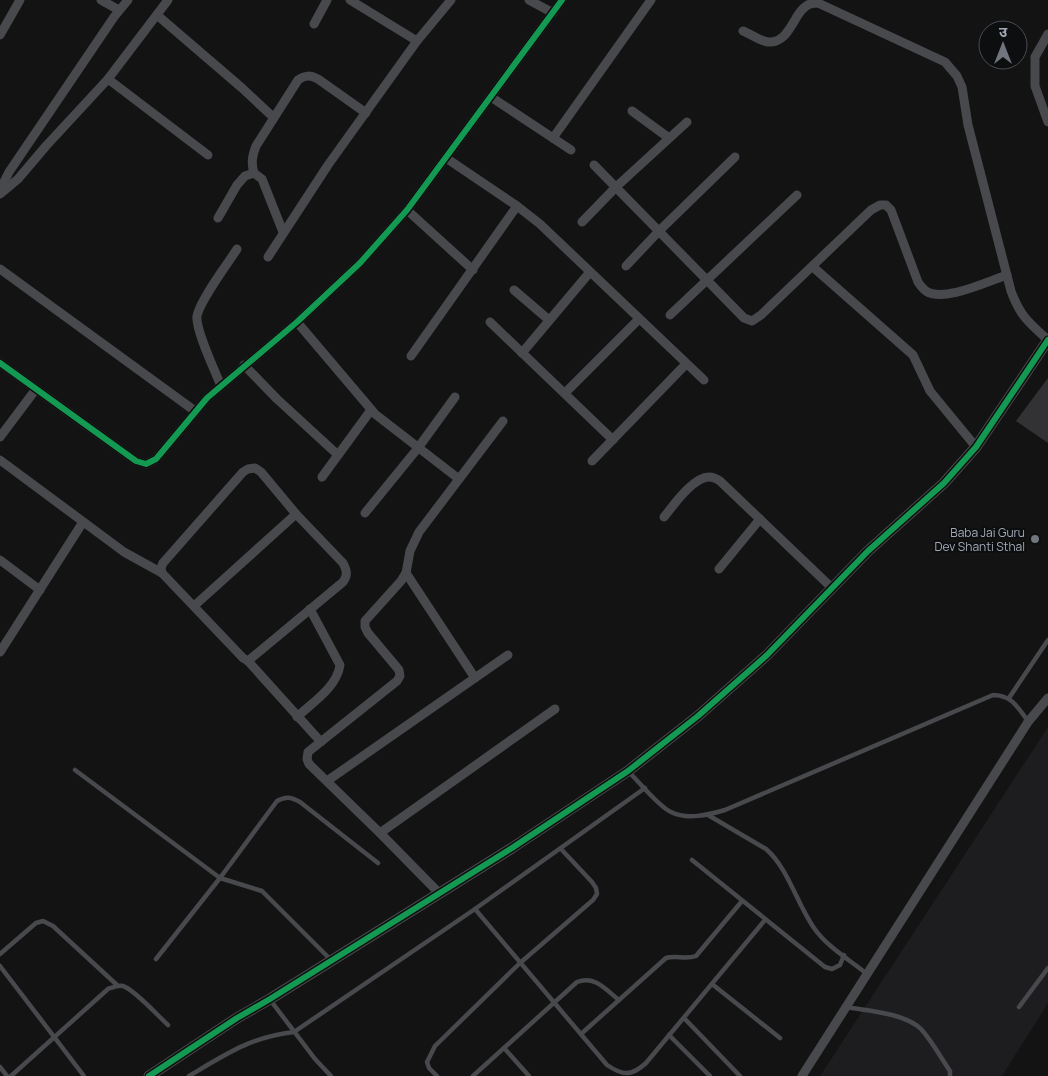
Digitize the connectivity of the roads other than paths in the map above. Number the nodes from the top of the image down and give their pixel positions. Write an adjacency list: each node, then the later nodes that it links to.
1 (20, 0): 17 (street)
2 (101, 0): 11 (street)
3 (128, 0): 11 (street)
4 (168, 0): 13 (street)
5 (327, 0): 14 (street)
6 (350, 0): 18 (street)
7 (451, 0): 18 (street)
8 (528, 0): 12 (street)
9 (562, 0): 12 (street)
10 (651, 0): 26 (street)
11 (119, 10): 35 (street)
12 (552, 13): 20 (street)
13 (157, 15): 19 (street); 23 (street)
14 (314, 24)
15 (743, 31): 50 (street)
16 (1048, 34): 25 (street)
17 (0, 35)
18 (417, 41): 22 (street)
19 (108, 78): 29 (street); 35 (street)
20 (490, 97): 26 (street); 31 (street)
21 (632, 110): 27 (street)
22 (366, 113): 23 (street); 42 (street)
23 (273, 117): 33 (street)
24 (687, 122): 27 (street)
25 (1048, 122)
26 (552, 138): 28 (street)
27 (669, 138): 34 (street)
28 (570, 150)
29 (208, 155)
30 (735, 157): 41 (street)
31 (446, 158): 37 (street); 38 (street)
32 (594, 165): 34 (street)
33 (254, 174): 39 (street); 42 (street)
34 (616, 187): 40 (street); 41 (street)
35 (0, 192)
36 (797, 195): 51 (street)
37 (516, 206): 48 (street); 49 (street)
38 (407, 210): 48 (street); 56 (street)
39 (218, 218)
40 (582, 222)
41 (659, 231): 45 (street); 51 (street)
42 (283, 232): 44 (street)
43 (237, 249): 65 (street)
44 (268, 257)
45 (626, 266)
46 (813, 267): 50 (street); 51 (street); 74 (street)
47 (0, 269): 70 (street)
48 (473, 270): 60 (street)
49 (590, 272): 54 (street); 55 (street)
50 (1007, 275): 58 (street)
51 (706, 279): 53 (street)
52 (514, 290): 55 (street)
53 (670, 315)
54 (639, 319): 62 (street); 67 (street)
55 (549, 320): 59 (street)
56 (297, 322): 63 (street); 69 (street)
57 (490, 322): 59 (street)
58 (1048, 340): 74 (street)
59 (522, 353): 67 (street)
60 (412, 356)
61 (0, 363): 66 (street)
62 (686, 364): 64 (street); 73 (street)
63 (244, 365): 65 (street); 76 (street)
64 (704, 380)
65 (221, 386): 70 (street)
66 (36, 389): 70 (street); 72 (street)
67 (565, 394): 73 (street)
68 (455, 397): 75 (street)
69 (371, 410): 75 (street); 76 (street)
70 (195, 411)
71 (503, 421): 80 (street)
72 (0, 437)
73 (614, 440): 78 (street)
74 (976, 447): 90 (street)
75 (418, 448): 80 (street); 81 (street)
76 (338, 455): 79 (street)
77 (0, 460): 85 (street)
78 (592, 461)
79 (322, 477)
80 (459, 479): 89 (street)
81 (366, 513)
82 (296, 514): 88 (street); 92 (street); 93 (street)
83 (664, 517): 84 (street)
84 (760, 519): 87 (street); 90 (street)
85 (83, 522): 88 (street); 91 (street)
86 (0, 560): 91 (street)
87 (719, 569)
88 (162, 573): 92 (street)
89 (406, 573): 98 (street); 104 (street)
90 (832, 588): 106 (street)
91 (40, 590): 95 (street)
92 (194, 606): 97 (street)
93 (310, 610): 97 (street); 102 (street)
94 (1048, 640): 99 (lane)
95 (0, 652)
96 (508, 655): 98 (street)
97 (248, 661): 102 (street)
98 (475, 678): 107 (street)
99 (1009, 698): 103 (lane); 109 (lane)
100 (1048, 698): 103 (street)
101 (555, 709): 110 (street)
102 (297, 717): 104 (street)
103 (1028, 722): 126 (street)
104 (321, 742): 107 (street)
105 (75, 770): 114 (lane)
106 (628, 771): 108 (lane); 115 (street)
107 (327, 781): 110 (street)
108 (644, 788): 109 (lane); 111 (lane)
109 (708, 815): 120 (lane)
110 (380, 832): 115 (street)
111 (561, 848): 117 (lane); 123 (lane)
112 (692, 860): 116 (lane)
113 (378, 863): 114 (lane)
114 (220, 878): 121 (lane); 122 (lane)
115 (439, 893): 122 (street)
116 (742, 901): 118 (lane); 130 (lane)
117 (475, 909): 123 (lane); 136 (lane)
118 (765, 920): 120 (lane); 127 (lane)
119 (0, 954): 128 (lane)
120 (844, 956): 126 (lane)
121 (156, 959)
122 (331, 960): 129 (street)
123 (520, 963): 131 (lane); 149 (lane)
124 (0, 966): 139 (lane)
125 (1048, 968): 133 (lane)
126 (868, 974): 132 (street)
127 (712, 984): 134 (lane); 140 (lane)
128 (117, 985): 135 (lane); 139 (lane)
129 (270, 999): 136 (lane); 146 (street)
130 (619, 1000): 131 (lane); 137 (lane)
131 (554, 1003): 137 (lane); 141 (lane)
132 (846, 1007): 153 (street); 154 (lane)
133 (1020, 1007)
134 (684, 1018): 138 (lane); 152 (lane)
135 (168, 1025)
136 (294, 1032): 147 (lane); 148 (lane)
137 (581, 1034): 138 (lane)
138 (669, 1035): 151 (lane)
139 (54, 1036): 144 (lane); 145 (lane)
140 (780, 1038)
141 (504, 1048): 143 (lane); 150 (lane)
142 (0, 1067): 144 (lane)
143 (477, 1075)
144 (9, 1076)
145 (84, 1076)
146 (149, 1076)
147 (189, 1076)
148 (331, 1076)
149 (437, 1076)
150 (529, 1076)
151 (710, 1076)
152 (740, 1076)
153 (802, 1076)
154 (950, 1076)

